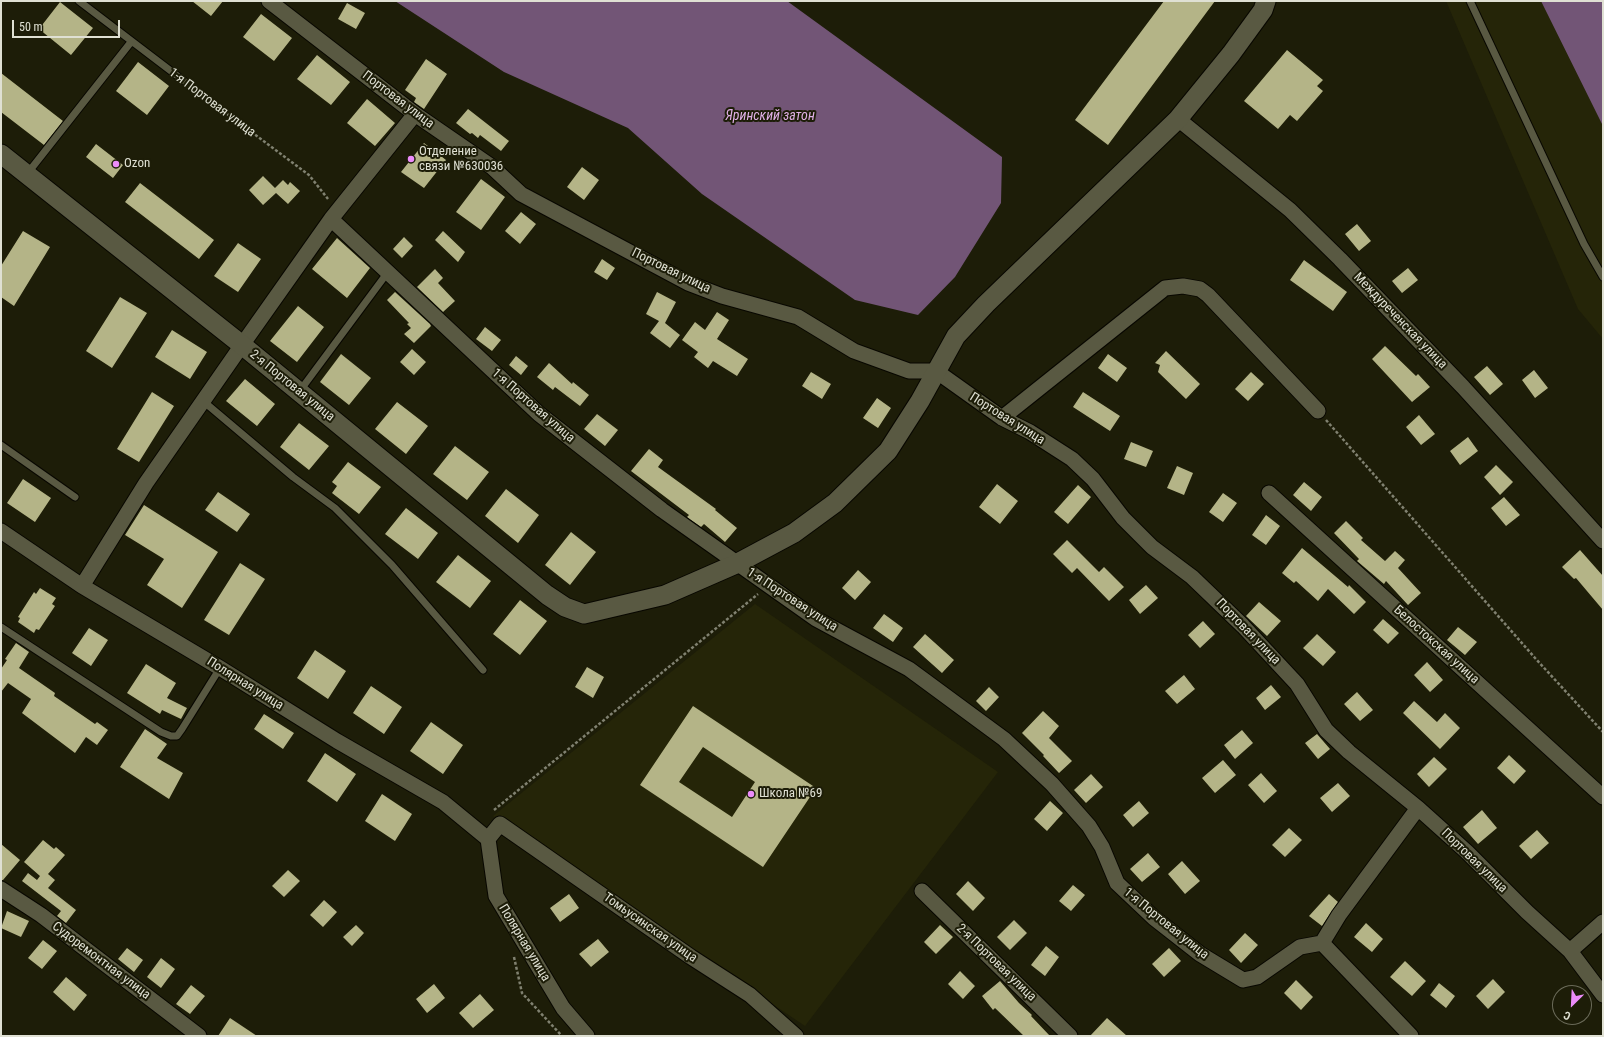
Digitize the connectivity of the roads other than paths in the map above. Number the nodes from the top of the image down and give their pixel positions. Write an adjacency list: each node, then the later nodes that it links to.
1 (79, 1): 5 (lane, 1-я Портовая улица)
2 (269, 1): 7 (street, Портовая улица)
3 (1266, 1): 8 (street)
4 (1470, 1): 13 (lane)
5 (131, 42): 6 (lane, 1-я Портовая улица); 10 (lane)
6 (184, 82)
7 (415, 114): 11 (street); 15 (street, Портовая улица)
8 (1178, 119): 15 (street); 24 (street, Междуреченская улица)
9 (1, 154): 10 (street, 2-я Портовая улица)
10 (27, 174): 14 (street, 2-я Портовая улица)
11 (333, 216): 12 (street, 1-я Портовая улица); 14 (street)
12 (388, 272): 16 (lane); 25 (street, 1-я Портовая улица)
13 (1603, 277)
14 (242, 345): 16 (street, 2-я Портовая улица); 17 (street)
15 (936, 372): 19 (street, Портовая улица); 25 (street)
16 (298, 392): 25 (street, 2-я Портовая улица)
17 (203, 401): 26 (street); 29 (lane)
18 (1318, 411): 19 (street)
19 (1002, 418): 31 (street, Портовая улица)
20 (1, 445): 22 (lane)
21 (1269, 493): 30 (street, Белостокская улица)
22 (75, 497)
23 (1, 531): 26 (street, Полярная улица)
24 (1603, 541)
25 (736, 564): 36 (street, 1-я Портовая улица)
26 (82, 586): 28 (street, Полярная улица)
27 (1, 628): 28 (lane)
28 (220, 668): 32 (street, Полярная улица)
29 (483, 670)
30 (1603, 797)
31 (1418, 808): 36 (street); 37 (street, Портовая улица)
32 (488, 839): 40 (street, Полярная улица); 41 (street, Томьусинская улица)
33 (1, 889): 39 (street, Судоремонтная улица)
34 (922, 891): 42 (street, 2-я Портовая улица)
35 (1603, 922): 37 (street)
36 (1322, 943): 43 (street)
37 (1570, 951): 38 (street, Портовая улица)
38 (1603, 995)
39 (199, 1036)
40 (587, 1036)
41 (796, 1036)
42 (1070, 1036)
43 (1411, 1036)

